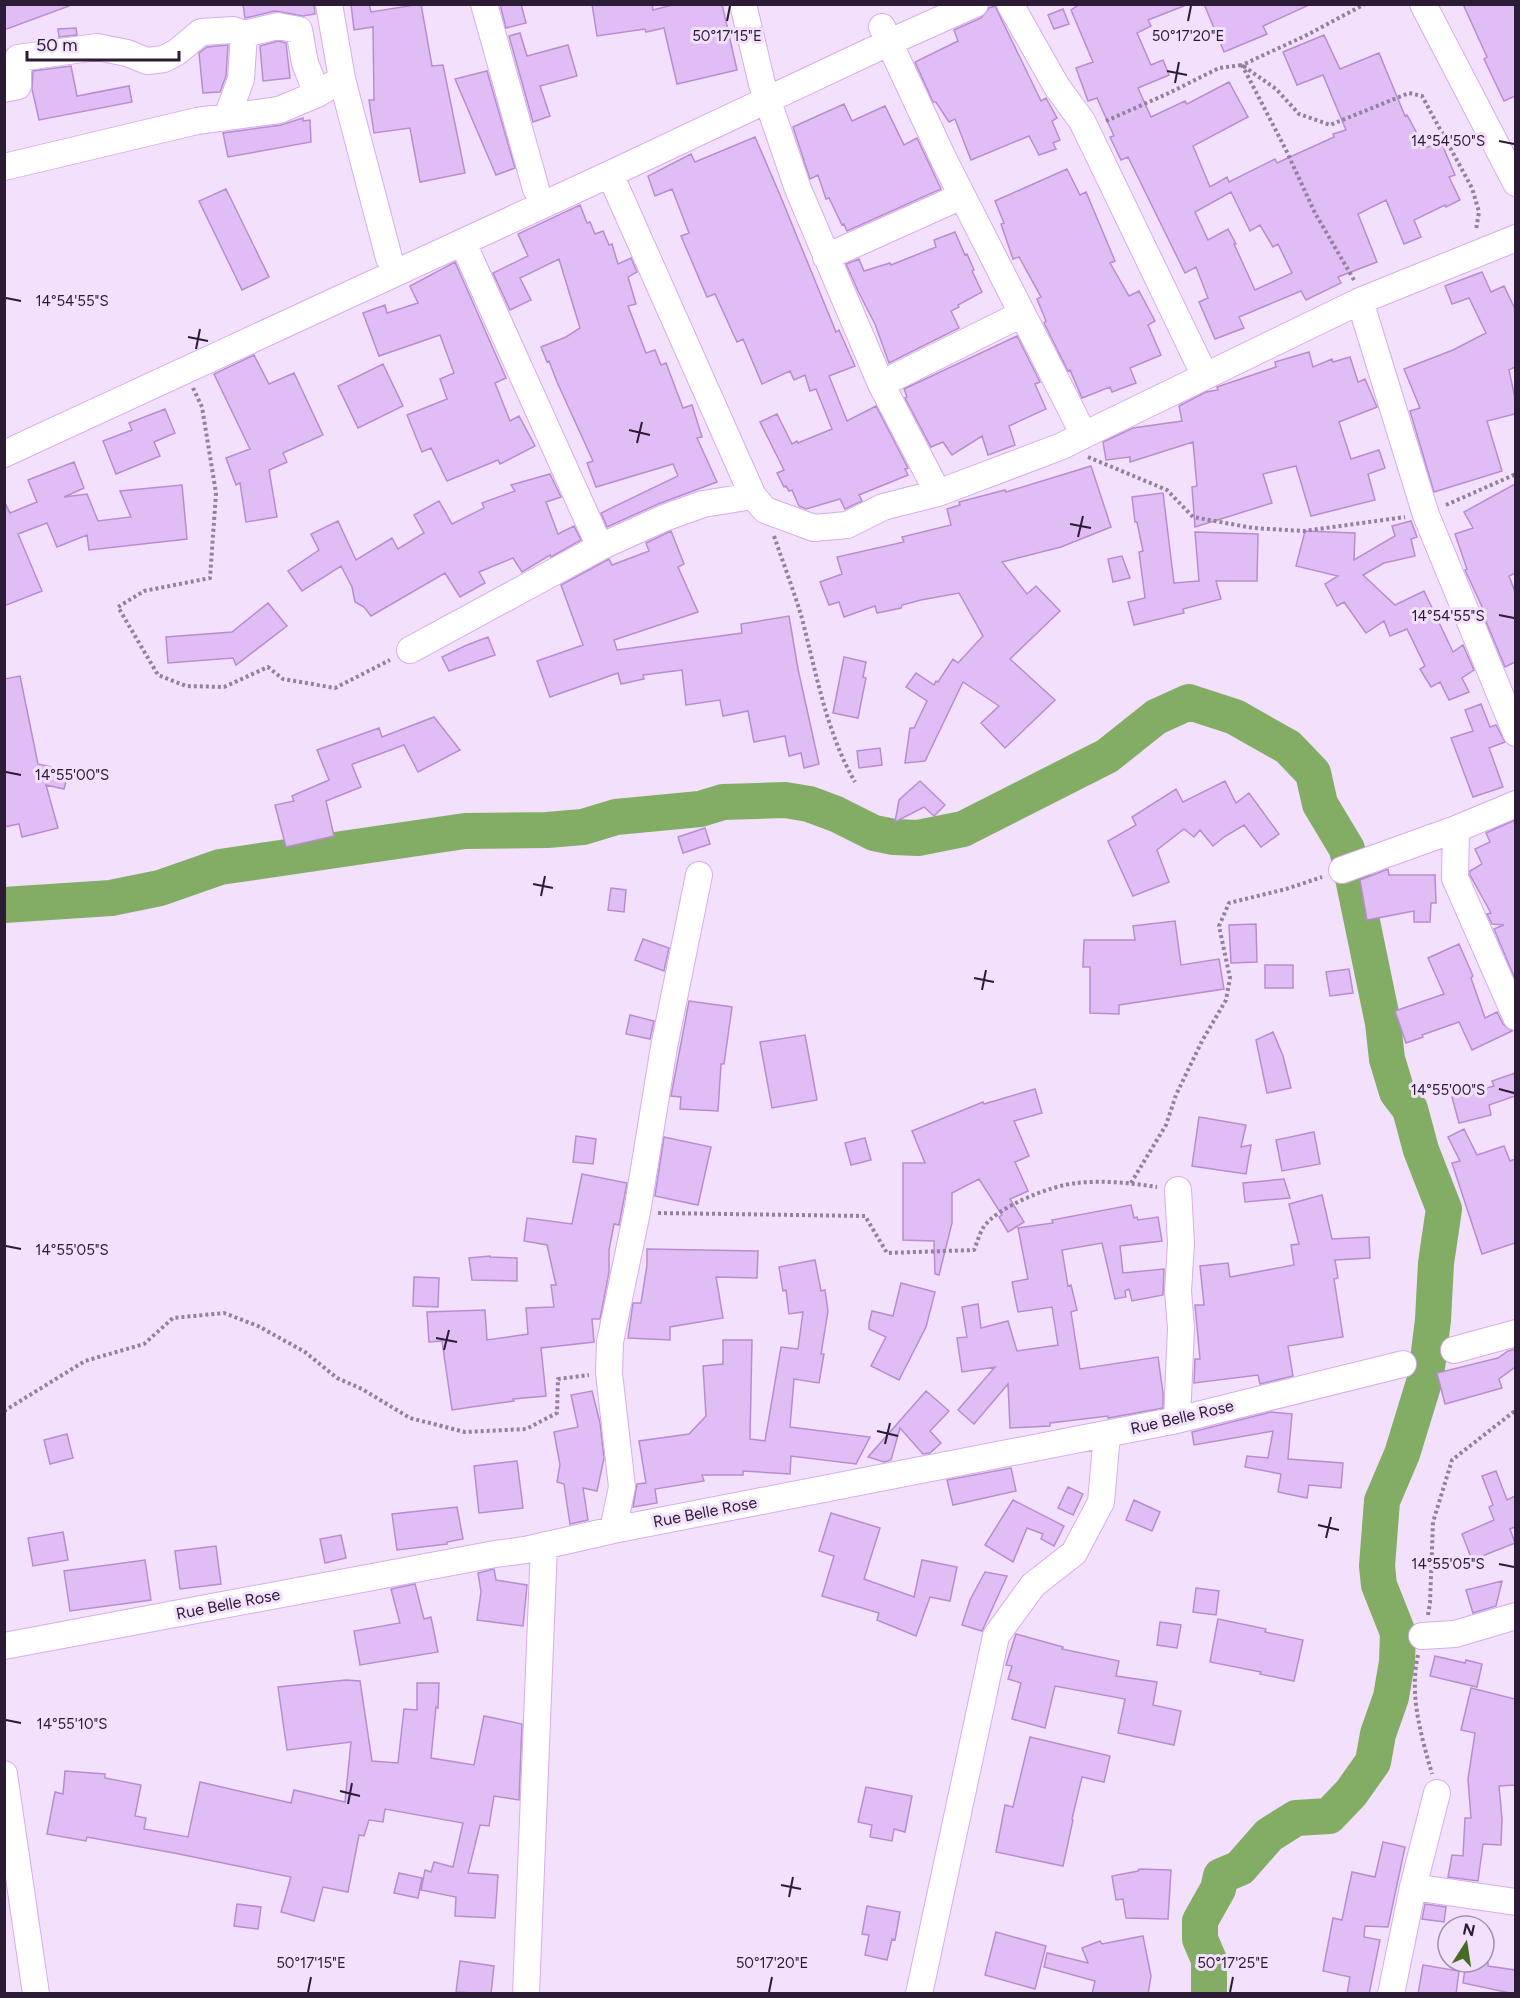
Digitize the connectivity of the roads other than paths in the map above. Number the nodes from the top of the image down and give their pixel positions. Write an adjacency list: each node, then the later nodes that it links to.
1 (329, 4): 10 (street)
2 (484, 4): 19 (street)
3 (743, 4): 12 (street)
4 (932, 4): 9 (street)
5 (975, 4): 9 (street)
6 (1010, 4): 27 (street)
7 (1423, 4): 18 (street)
8 (244, 34): 11 (street); 13 (street); 14 (street)
9 (886, 35): 12 (street); 20 (street)
10 (342, 79): 13 (street); 24 (street)
11 (4, 89)
12 (765, 92): 16 (street); 17 (street); 23 (street)
13 (317, 94): 14 (street)
14 (227, 117): 15 (street)
15 (4, 167)
16 (610, 174): 17 (street); 32 (street)
17 (579, 178): 19 (street); 22 (street)
18 (1515, 183)
19 (536, 189): 24 (street)
20 (962, 196): 23 (street); 26 (street)
21 (1515, 238): 25 (street)
22 (463, 243): 30 (street); 33 (street)
23 (826, 257): 28 (street)
24 (389, 258): 30 (street)
25 (1360, 301): 27 (street); 35 (street)
26 (1022, 314): 28 (street); 29 (street)
27 (1205, 376): 29 (street)
28 (881, 384): 31 (street)
29 (1073, 441): 31 (street)
30 (10, 443)
31 (938, 493): 32 (street)
32 (759, 503): 33 (street)
33 (600, 548): 34 (street)
34 (410, 650)
35 (1515, 734)
36 (1515, 804): 37 (street)
37 (1456, 829): 38 (street); 40 (street)
38 (1350, 868)
39 (699, 875): 47 (street)
40 (1515, 1017)
41 (1178, 1190): 45 (street)
42 (1515, 1333): 43 (street)
43 (1454, 1350)
44 (1403, 1364): 45 (street, Rue Belle Rose)
45 (1177, 1420): 46 (street, Rue Belle Rose)
46 (1107, 1434): 47 (street, Rue Belle Rose); 58 (street)
47 (613, 1530): 48 (street, Rue Belle Rose)
48 (544, 1546): 51 (street, Rue Belle Rose); 57 (street)
49 (1515, 1616): 50 (street)
50 (1422, 1636)
51 (4, 1646)
52 (4, 1774): 56 (street)
53 (1437, 1793): 54 (street)
54 (1413, 1887): 55 (street); 59 (street)
55 (1515, 1902)
56 (36, 1994)
57 (526, 1994)
58 (919, 1994)
59 (1391, 1994)

